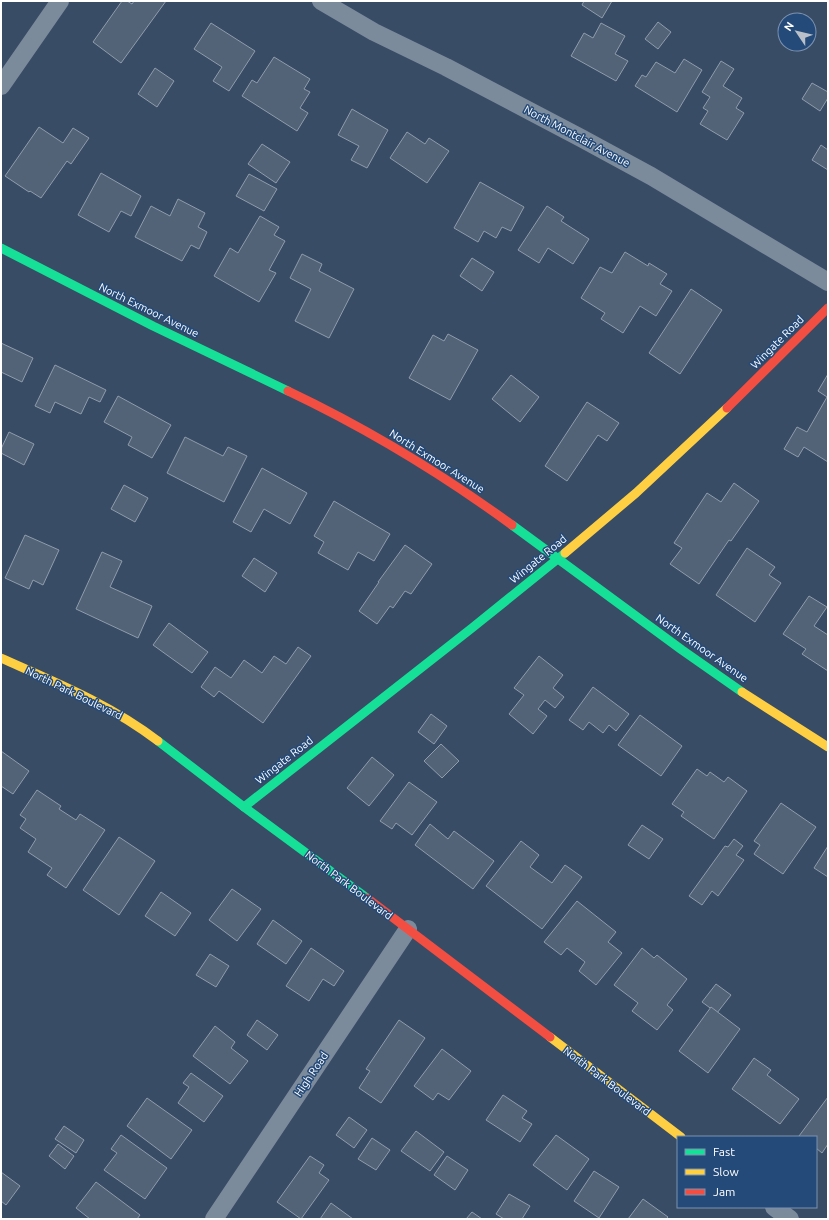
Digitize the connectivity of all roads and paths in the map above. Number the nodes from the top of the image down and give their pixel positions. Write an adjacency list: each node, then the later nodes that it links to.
1 (60, 1): 3 (street)
2 (321, 1): 5 (street, North Montclair Avenue)
3 (1, 86)
4 (1, 248): 7 (street, North Exmoor Avenue)
5 (828, 282)
6 (828, 308): 7 (street, Wingate Road)
7 (557, 558): 9 (street, North Exmoor Avenue); 10 (street, Wingate Road)
8 (1, 658): 10 (street, North Park Boulevard)
9 (828, 747)
10 (244, 807): 11 (street, North Park Boulevard)
11 (408, 929): 12 (street, North Park Boulevard); 14 (street, High Road)
12 (680, 1136)
13 (775, 1208): 15 (street)
14 (214, 1219)
15 (790, 1219)

